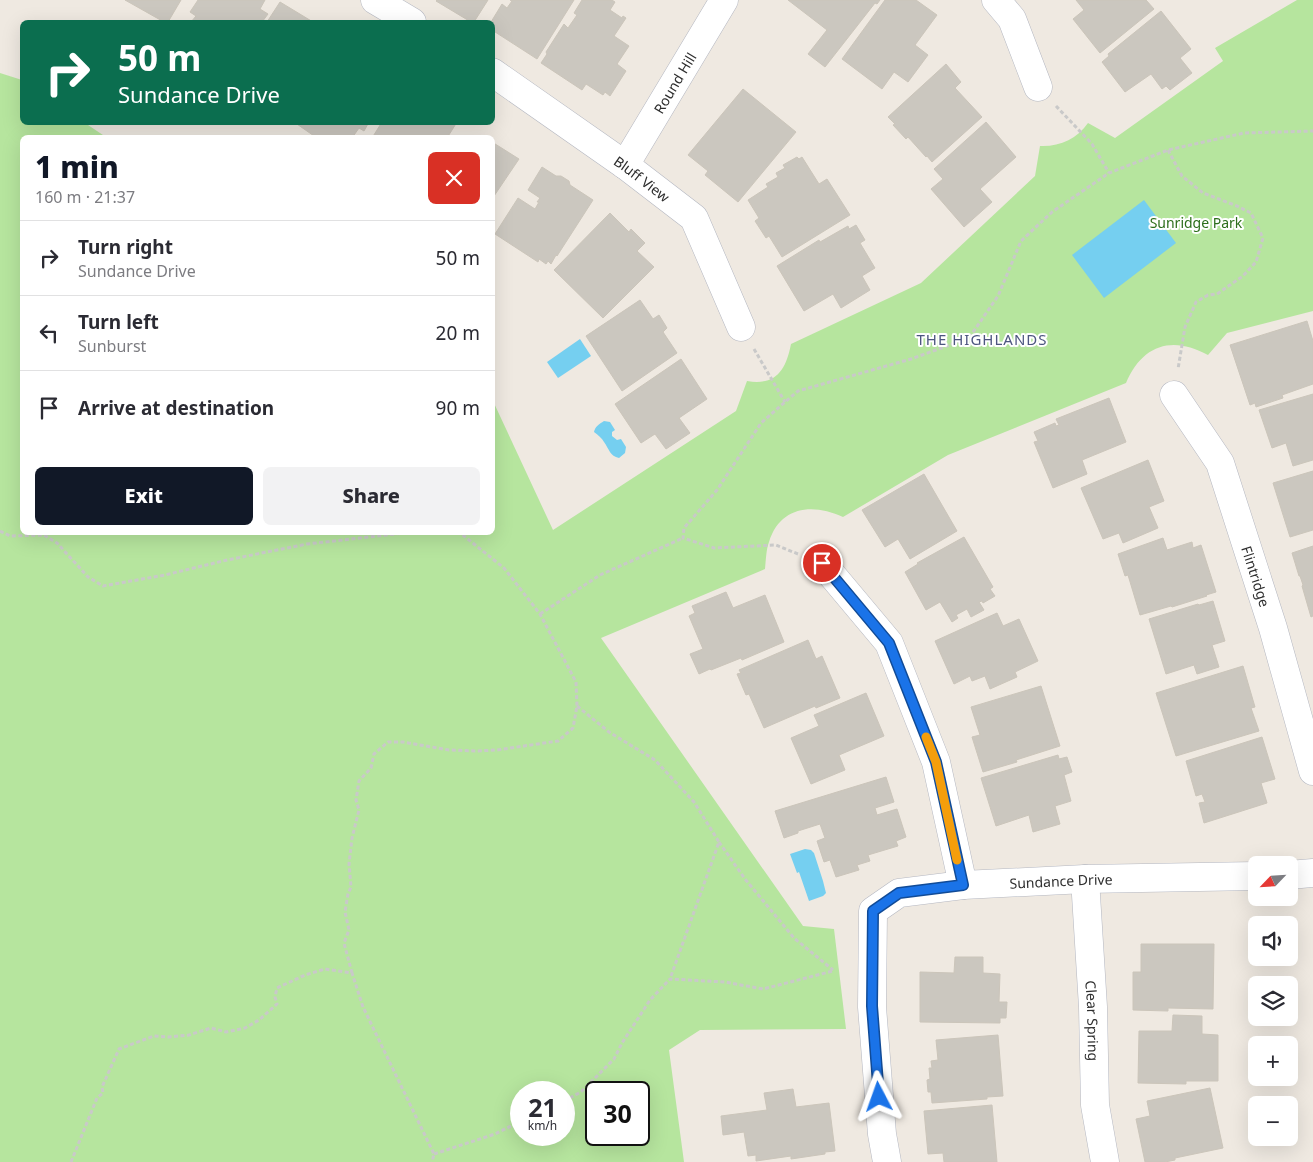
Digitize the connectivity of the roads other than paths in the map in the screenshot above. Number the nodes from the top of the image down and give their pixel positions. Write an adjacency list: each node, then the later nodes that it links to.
1 (375, 0): 4 (street)
2 (724, 0): 7 (street, Round Hill)
3 (996, 0): 6 (street)
4 (409, 20)
5 (495, 74): 7 (street, Bluff View)
6 (1038, 87)
7 (625, 165): 8 (street, Bluff View)
8 (742, 327)
9 (1174, 395): 11 (street, Flintridge)
10 (822, 563): 16 (street)
11 (1313, 771)
12 (1313, 873): 13 (street)
13 (1298, 874)
14 (1248, 876): 15 (street, Sundance Drive)
15 (1085, 879): 16 (street, Sundance Drive); 18 (street, Clear Spring)
16 (963, 885): 17 (street, Sundance Drive)
17 (886, 1162)
18 (1105, 1162)

